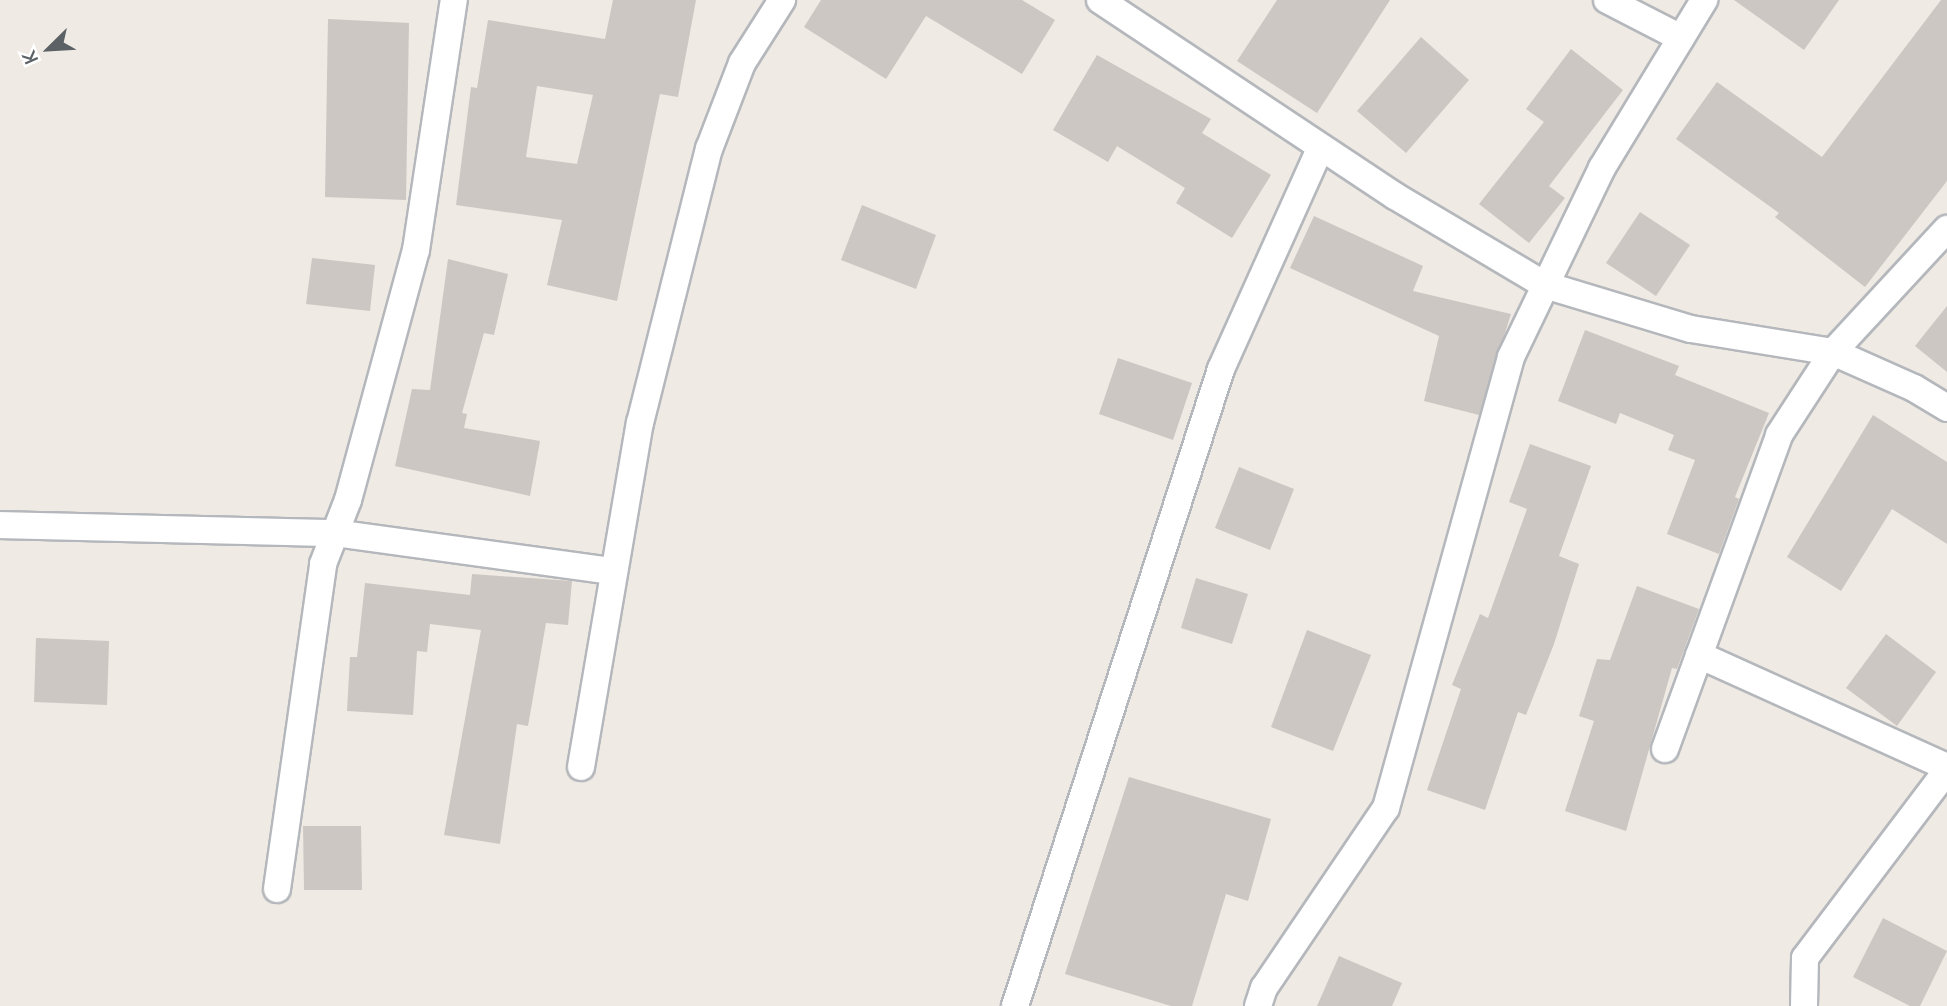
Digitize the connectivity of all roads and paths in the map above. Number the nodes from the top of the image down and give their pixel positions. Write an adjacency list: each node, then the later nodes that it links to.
1 (454, 0): 13 (street)
2 (782, 0): 14 (street)
3 (1100, 0): 7 (street)
4 (1608, 0): 6 (street)
5 (1704, 0): 6 (street)
6 (1681, 38): 9 (street)
7 (1321, 147): 9 (street); 20 (street)
8 (1947, 229): 10 (street)
9 (1545, 285): 10 (street); 21 (street)
10 (1832, 352): 11 (street); 15 (street)
11 (1947, 408)
12 (0, 525): 13 (street)
13 (334, 533): 14 (street); 19 (street)
14 (612, 571): 17 (street)
15 (1699, 655): 16 (street); 18 (street)
16 (1665, 749)
17 (581, 766)
18 (1947, 768): 22 (street)
19 (277, 889)
20 (1015, 1006)
21 (1258, 1006)
22 (1804, 1006)

